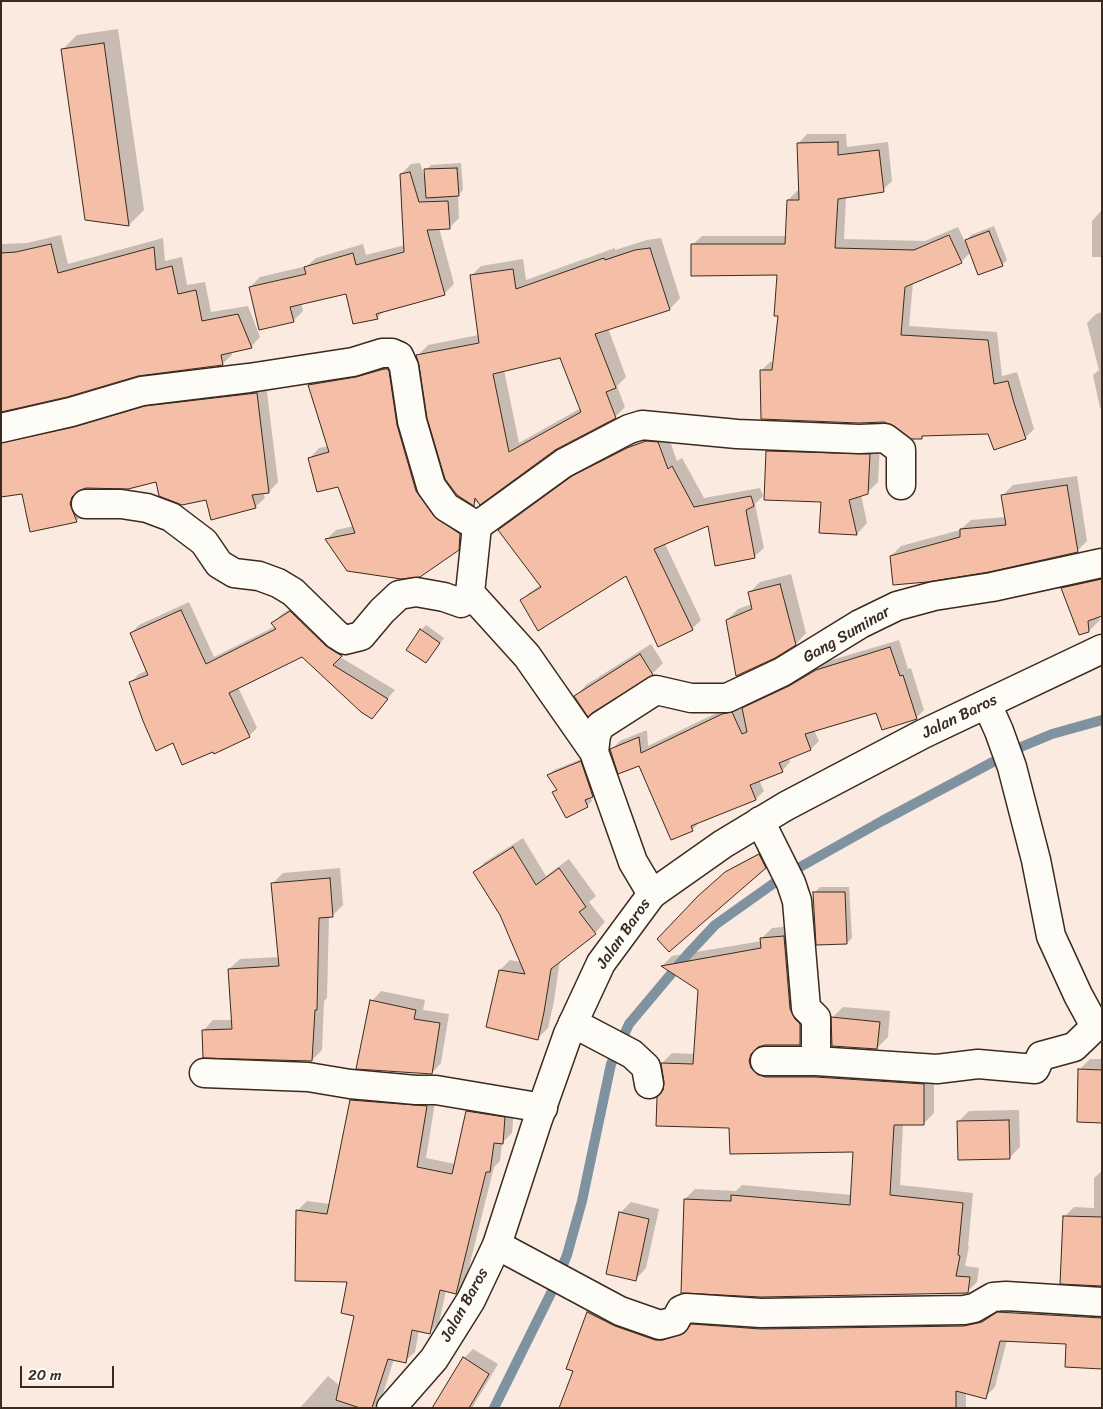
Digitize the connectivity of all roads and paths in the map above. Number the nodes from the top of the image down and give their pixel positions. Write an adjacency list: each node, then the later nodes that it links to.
1 (1, 428): 4 (street)
2 (901, 485): 4 (street)
3 (86, 504): 6 (street)
4 (476, 526): 6 (street)
5 (1102, 563): 9 (street, Gang Suminar)
6 (470, 593): 9 (street)
7 (1102, 649): 8 (street, Jalan Baros)
8 (986, 704): 10 (street, Jalan Baros); 13 (street)
9 (594, 752): 11 (street)
10 (760, 821): 11 (street, Jalan Baros); 15 (street)
11 (652, 894): 12 (street, Jalan Baros)
12 (573, 1023): 17 (street); 18 (street, Jalan Baros)
13 (1100, 1024): 15 (street)
14 (765, 1061): 15 (street)
15 (816, 1061)
16 (204, 1073): 18 (street)
17 (649, 1084)
18 (543, 1108): 19 (street, Jalan Baros)
19 (497, 1245): 20 (street); 21 (street, Jalan Baros)
20 (1102, 1302)
21 (391, 1408)

